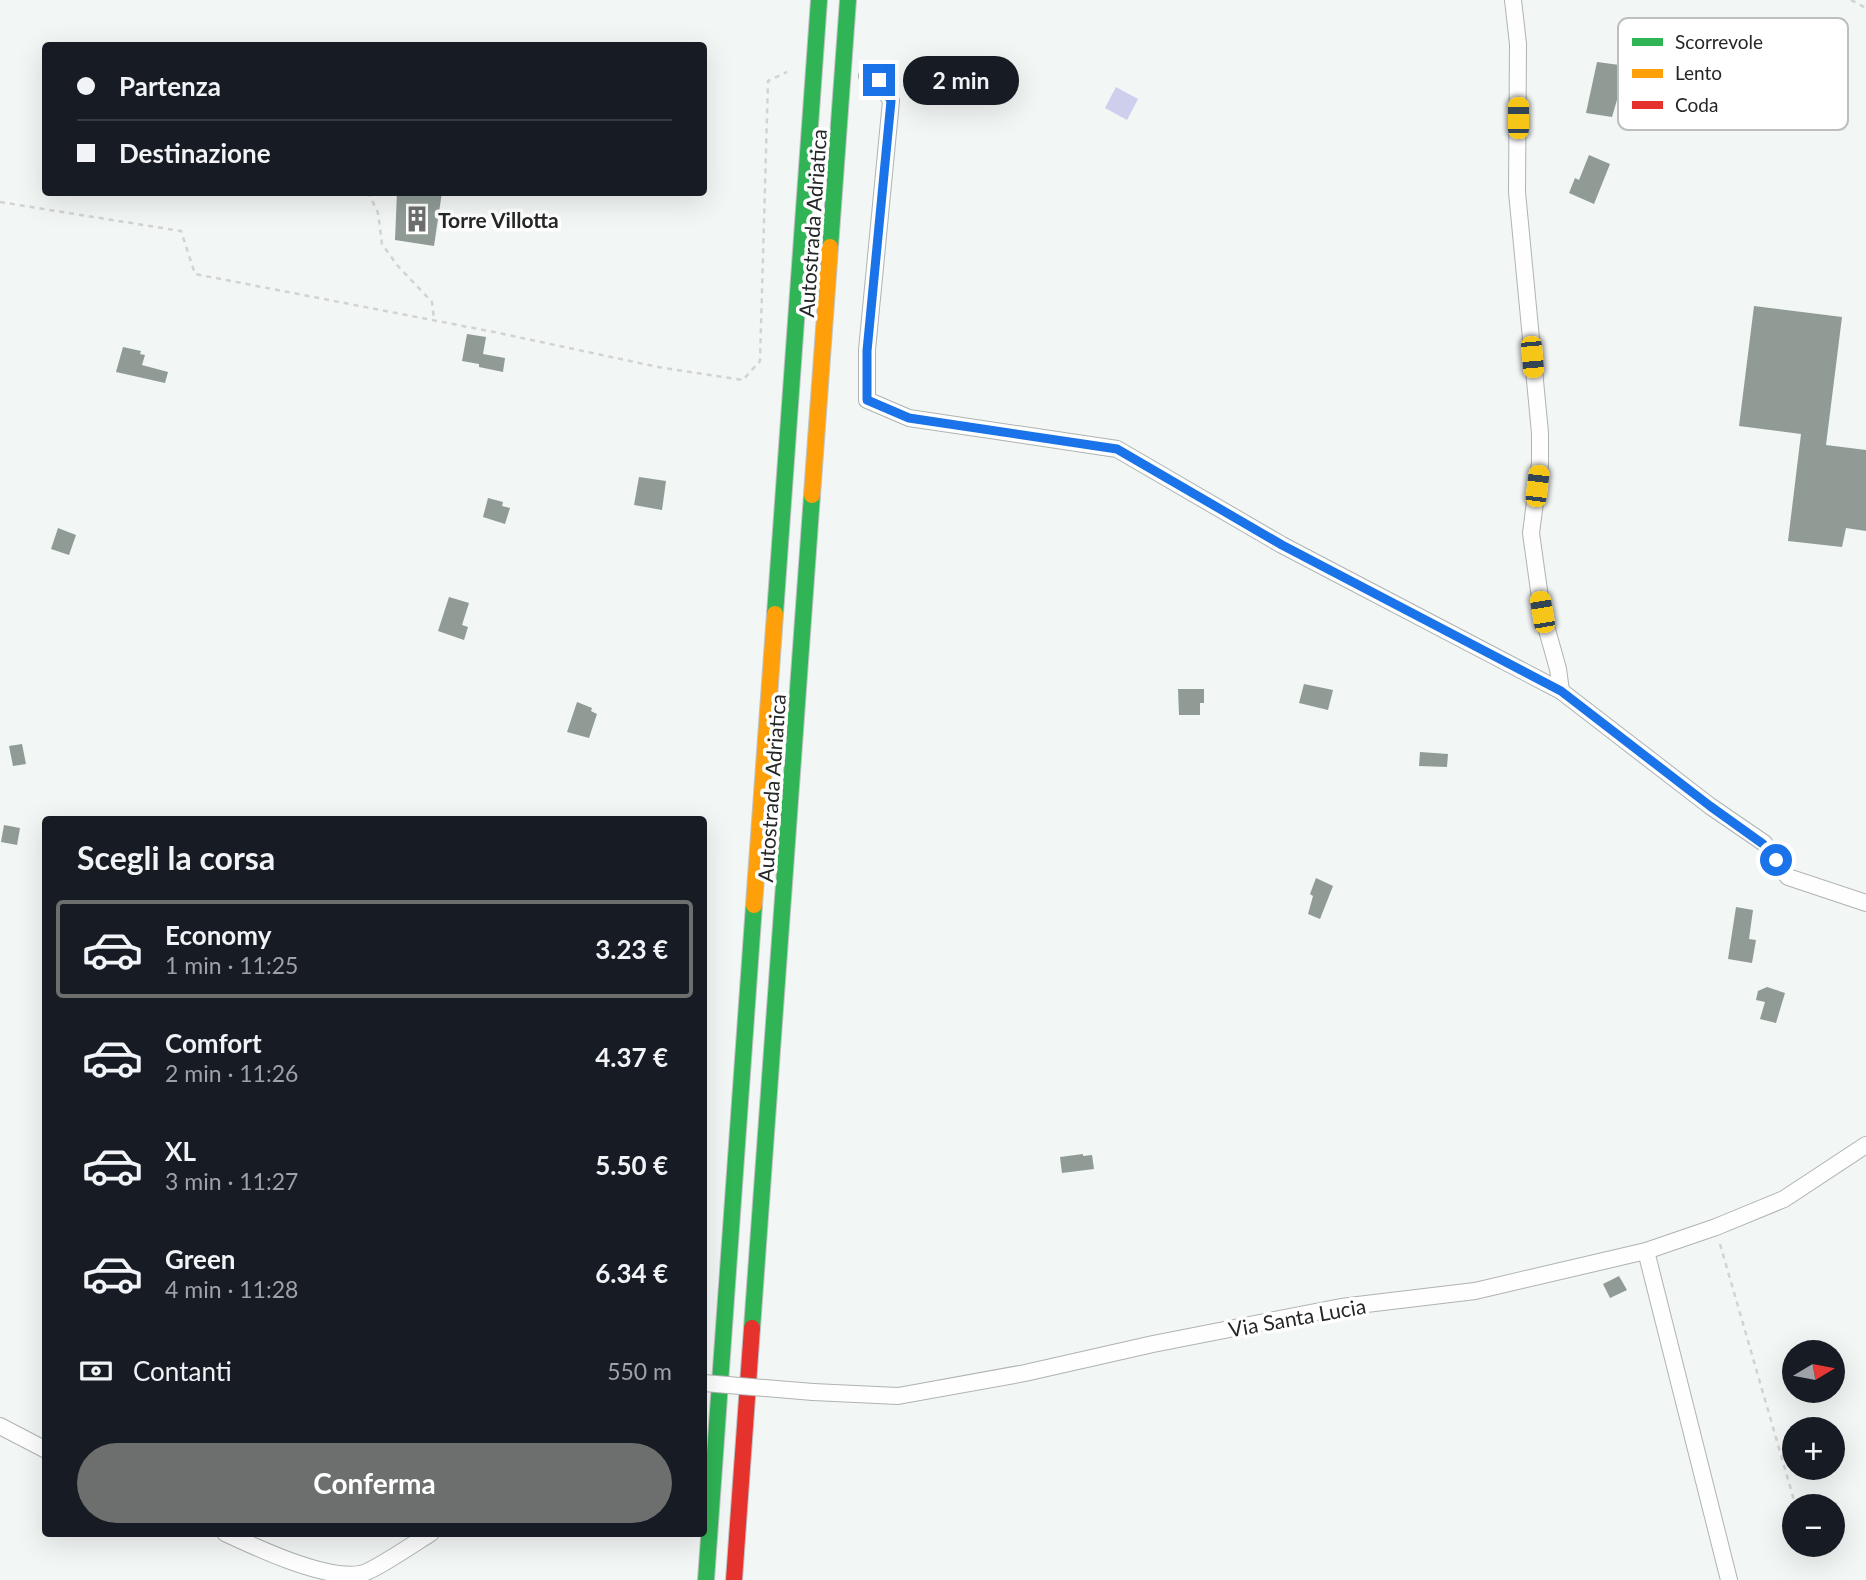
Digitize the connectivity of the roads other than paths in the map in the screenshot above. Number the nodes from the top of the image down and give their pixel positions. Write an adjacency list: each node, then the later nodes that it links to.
1 (819, 0): 14 (highway, Autostrada Adriatica)
2 (848, 0): 15 (highway, Autostrada Adriatica)
3 (1513, 0): 5 (street)
4 (867, 76): 5 (street)
5 (1561, 691): 6 (street)
6 (1866, 903)
7 (1866, 1144): 8 (street, Via Santa Lucia)
8 (1646, 1251): 9 (street, Via Santa Lucia, bridge); 16 (street)
9 (707, 1383)
10 (0, 1426): 11 (street)
11 (42, 1448)
12 (234, 1537): 13 (street)
13 (424, 1537)
14 (706, 1580)
15 (734, 1580)
16 (1729, 1580)

